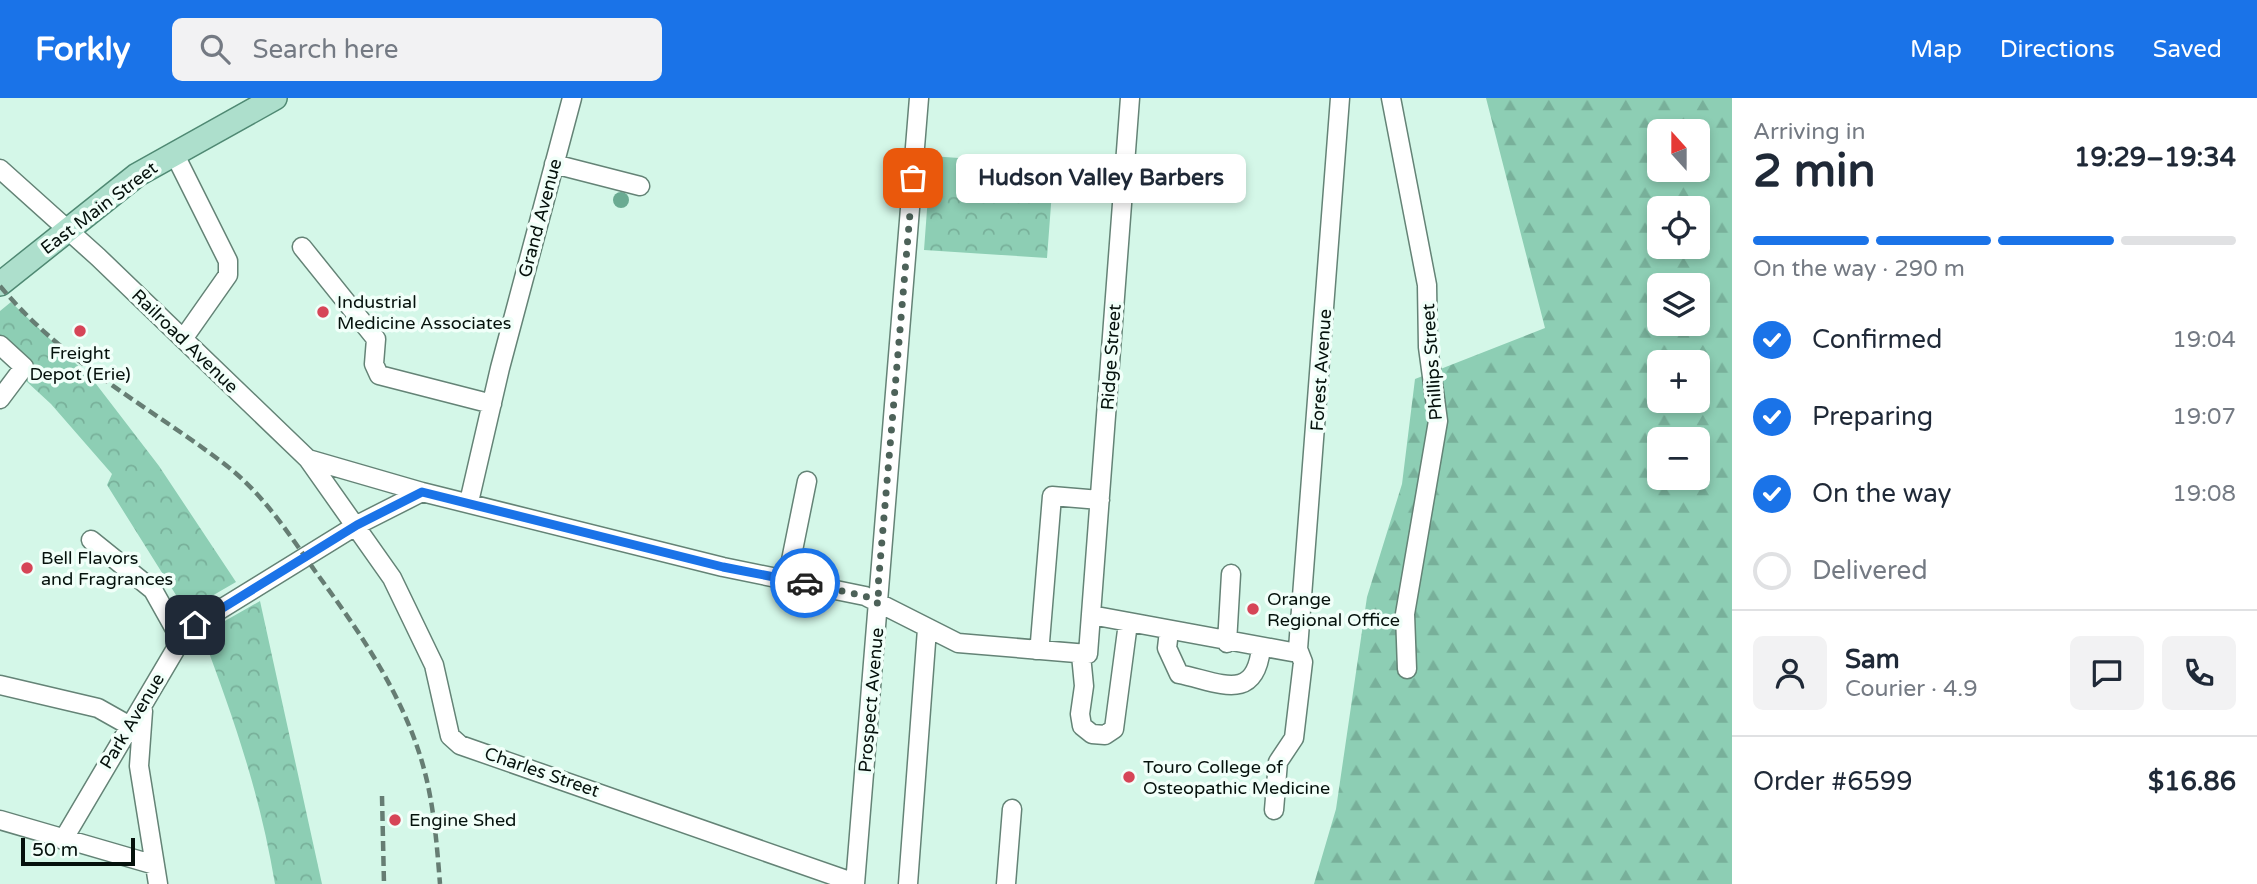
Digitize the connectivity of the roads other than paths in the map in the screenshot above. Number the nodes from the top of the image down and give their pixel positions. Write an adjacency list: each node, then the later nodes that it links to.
1 (572, 98): 8 (street, Grand Avenue)
2 (919, 98): 27 (street, Prospect Avenue)
3 (1130, 98): 21 (street, Ridge Street)
4 (1340, 98): 34 (street, Forest Avenue)
5 (1391, 98): 38 (street, Phillips Street)
6 (272, 99): 7 (main road, East Main Street)
7 (174, 153): 11 (main road, East Main Street); 14 (street)
8 (554, 164): 10 (street); 17 (street, Grand Avenue)
9 (0, 170): 11 (street, Railroad Avenue)
10 (640, 186)
11 (67, 232): 13 (main road, East Main Street); 14 (street, Railroad Avenue)
12 (302, 247): 17 (street)
13 (0, 284)
14 (183, 339): 18 (street, Railroad Avenue)
15 (0, 345): 16 (street)
16 (0, 399)
17 (492, 404): 22 (street, Grand Avenue)
18 (308, 459): 20 (street); 23 (street, Railroad Avenue)
19 (807, 481): 26 (street)
20 (422, 492): 22 (street); 23 (street, Park Avenue)
21 (1100, 500): 28 (street, Ridge Street); 36 (street)
22 (469, 502): 26 (street)
23 (357, 525): 32 (street, Park Avenue); 48 (street, Charles Street)
24 (91, 540): 32 (street)
25 (1231, 574): 33 (street)
26 (787, 580): 27 (street)
27 (879, 604): 30 (street); 48 (street, Prospect Avenue)
28 (1091, 615): 29 (street); 37 (street, Ridge Street)
29 (1128, 623): 31 (street); 37 (street)
30 (927, 629): 36 (street); 49 (street)
31 (1169, 631): 33 (street); 35 (street)
32 (181, 640): 40 (street, Park Avenue)
33 (1227, 643): 35 (street)
34 (1299, 645): 35 (street); 43 (street, Forest Avenue)
35 (1261, 648)
36 (1036, 650): 37 (street)
37 (1081, 655)
38 (1407, 668)
39 (0, 685): 41 (street)
40 (144, 703): 41 (street, Park Avenue); 46 (street)
41 (130, 726): 45 (street, Park Avenue)
42 (1012, 809): 50 (street)
43 (1274, 810)
44 (0, 820): 45 (street)
45 (63, 840): 46 (street)
46 (155, 865): 47 (street)
47 (158, 884)
48 (855, 884)
49 (908, 884)
50 (1006, 884)

